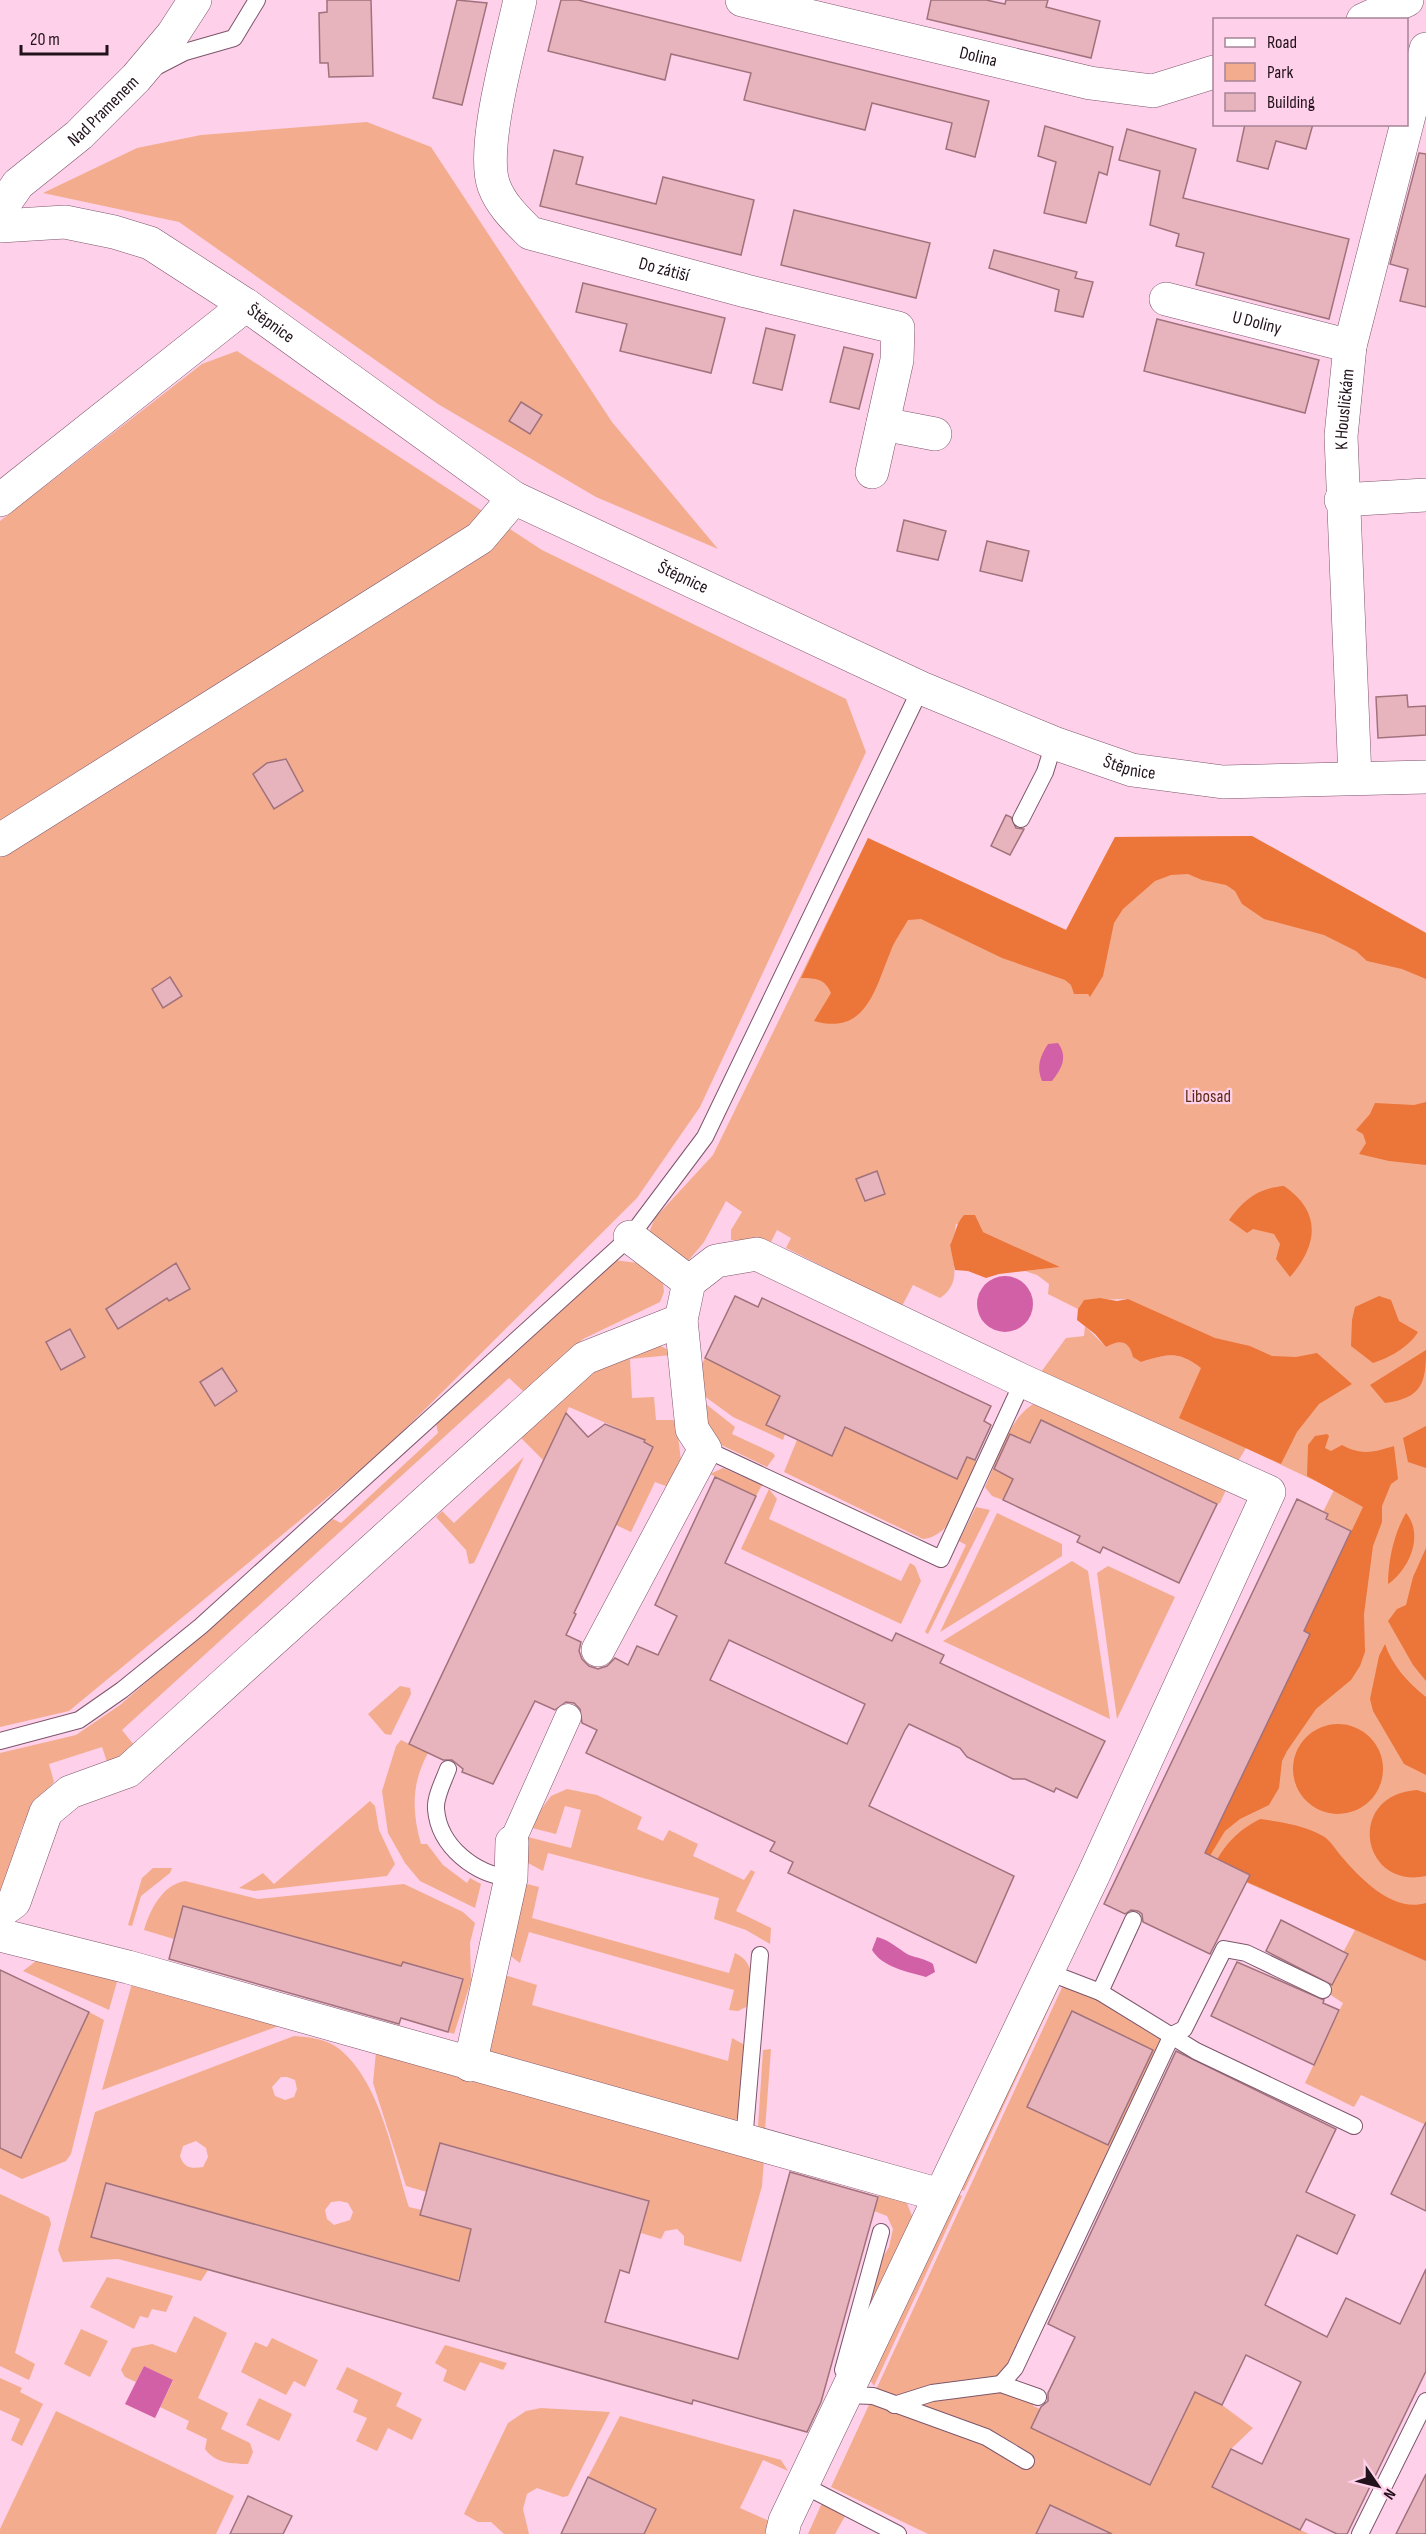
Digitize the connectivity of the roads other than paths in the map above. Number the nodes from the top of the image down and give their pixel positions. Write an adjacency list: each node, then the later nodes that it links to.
1 (195, 0): 9 (street, Nad Pramenem)
2 (257, 0): 9 (lane)
3 (520, 0): 17 (street, Do zátiší)
4 (742, 0): 8 (street, Dolina)
5 (1407, 0): 6 (street)
6 (1367, 18)
7 (1426, 49): 10 (street, K Housličkám)
8 (1213, 73)
9 (136, 78): 12 (street, Nad Pramenem)
10 (1408, 119)
11 (1406, 126): 16 (street, K Housličkám)
12 (0, 210)
13 (0, 226): 15 (street, Štěpnice)
14 (1166, 299): 16 (street, U Doliny)
15 (246, 305): 21 (street, Štěpnice); 22 (street)
16 (1350, 346): 23 (street, K Housličkám)
17 (883, 424): 18 (street); 19 (street, Do zátiší)
18 (935, 434)
19 (872, 472)
20 (1426, 495): 23 (street)
21 (514, 498): 24 (street, Štěpnice); 29 (street)
22 (0, 500)
23 (1341, 500): 27 (street, K Housličkám)
24 (921, 688): 25 (street, Štěpnice); 30 (lane)
25 (1054, 743): 27 (street, Štěpnice); 28 (lane)
26 (1426, 777): 27 (street, Štěpnice)
27 (1355, 778)
28 (1021, 819)
29 (0, 840)
30 (630, 1237): 31 (street); 37 (lane)
31 (689, 1282): 32 (street); 33 (street)
32 (681, 1320): 34 (street); 41 (street)
33 (1023, 1381): 34 (lane); 45 (street)
34 (705, 1449): 35 (street)
35 (598, 1650)
36 (568, 1717): 39 (street)
37 (0, 1741)
38 (448, 1769): 40 (lane)
39 (512, 1842): 40 (street)
40 (511, 1878): 49 (street)
41 (0, 1912)
42 (1133, 1920): 47 (lane)
43 (0, 1935): 49 (street)
44 (760, 1955): 51 (lane)
45 (1047, 1972): 47 (lane); 52 (street)
46 (1323, 1990): 48 (lane)
47 (1100, 1992): 48 (lane)
48 (1172, 2035): 50 (lane); 54 (lane)
49 (470, 2065): 51 (street)
50 (1354, 2126)
51 (744, 2141): 52 (street)
52 (940, 2195): 55 (street)
53 (881, 2232): 55 (lane)
54 (1001, 2384): 56 (lane); 58 (lane)
55 (847, 2395): 58 (lane); 60 (street)
56 (1038, 2397)
57 (1426, 2402): 63 (lane)
58 (894, 2405): 59 (lane)
59 (1026, 2461)
60 (803, 2485): 61 (street); 62 (lane)
61 (782, 2534)
62 (897, 2534)
63 (1360, 2534)

